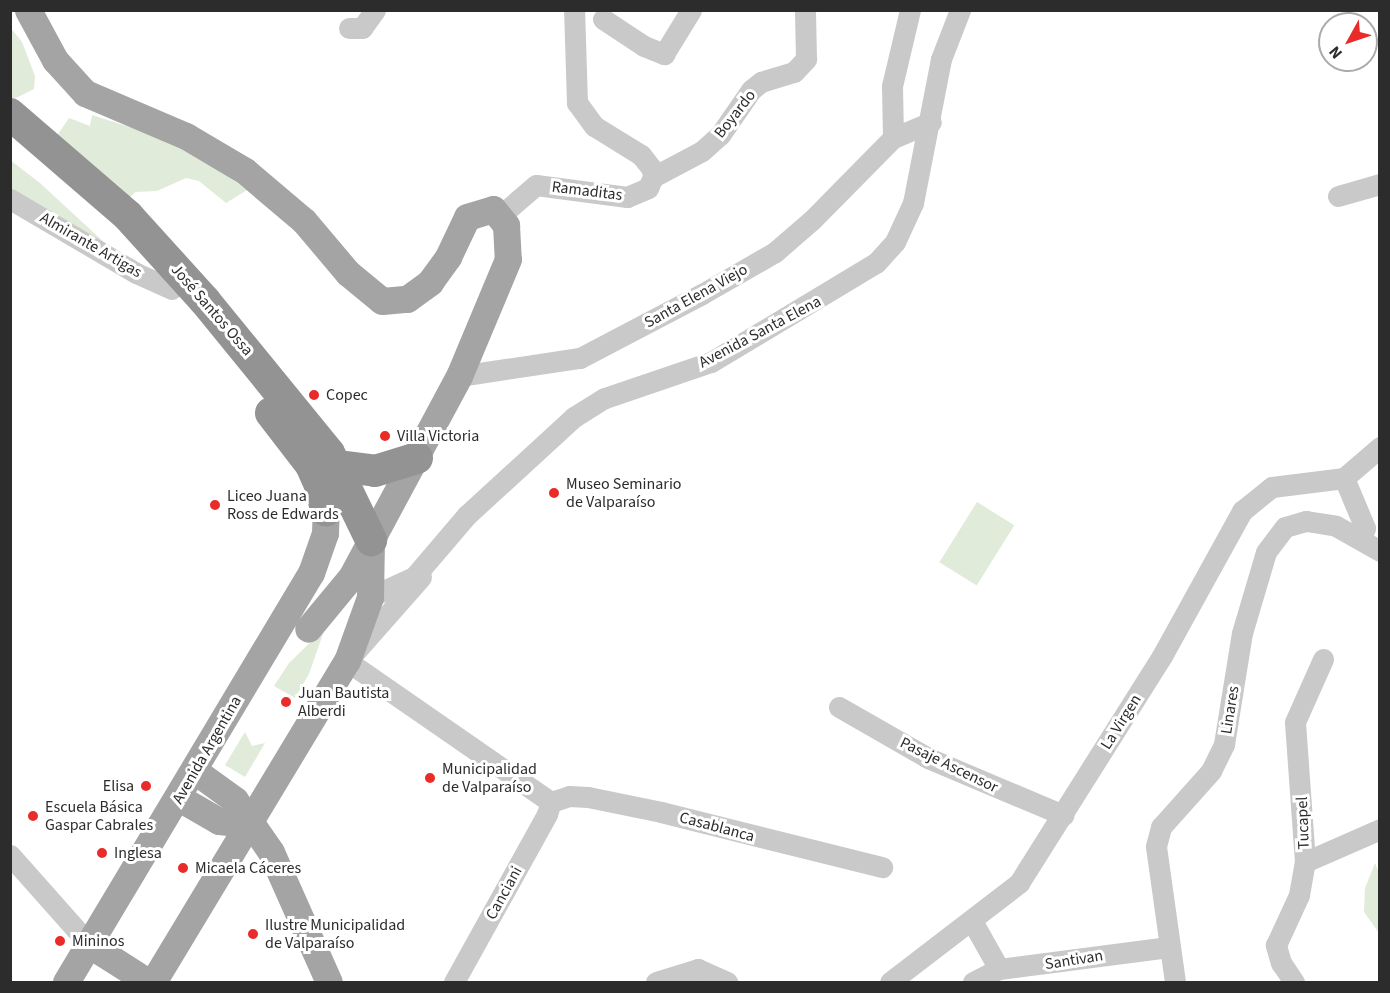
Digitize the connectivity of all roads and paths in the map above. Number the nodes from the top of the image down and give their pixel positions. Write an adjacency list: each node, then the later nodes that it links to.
1 (28, 10): 18 (main road)
2 (375, 10): 9 (street)
3 (574, 10): 14 (street)
4 (690, 10): 8 (street)
5 (805, 10): 14 (street, Boyardo)
6 (910, 10): 12 (street)
7 (960, 10): 11 (street, Avenida Santa Elena)
8 (603, 19)
9 (349, 28)
10 (10, 114): 23 (highway, José Santos Ossa)
11 (931, 122): 12 (street, Santa Elena Viejo); 29 (street, Avenida Santa Elena)
12 (893, 138): 20 (street, Santa Elena Viejo)
13 (10, 140): 19 (highway, José Santos Ossa)
14 (653, 177): 18 (street, Ramaditas)
15 (1380, 184): 16 (street)
16 (1338, 196)
17 (10, 199): 19 (street, Almirante Artigas)
18 (501, 215): 20 (main road)
19 (172, 289): 25 (highway, José Santos Ossa)
20 (459, 376): 22 (main road)
21 (1380, 447): 24 (street)
22 (417, 458): 23 (highway); 27 (main road)
23 (337, 466): 27 (highway, José Santos Ossa)
24 (1344, 478): 26 (street); 39 (street, La Virgen)
25 (326, 510): 35 (main road, Avenida Argentina)
26 (1360, 539): 28 (street, Linares); 47 (street, Linares)
27 (371, 540): 30 (main road); 31 (main road)
28 (1380, 551)
29 (432, 557): 30 (street, Avenida Santa Elena); 33 (street, Avenida Santa Elena)
30 (370, 597): 31 (main road); 33 (main road)
31 (308, 628): 33 (main road); 35 (main road)
32 (1323, 659): 43 (street, Tucapel)
33 (347, 661): 38 (street); 40 (main road)
34 (839, 707): 39 (street, Pasaje Ascensor)
35 (221, 725): 36 (main road, Avenida Argentina)
36 (195, 771): 37 (main road, Avenida Argentina); 40 (main road)
37 (179, 798): 40 (main road); 46 (main road, Avenida Argentina)
38 (551, 802): 44 (street, Casablanca); 52 (street, Canciani)
39 (1063, 815): 45 (street, La Virgen)
40 (248, 824): 50 (main road); 51 (main road)
41 (1380, 829): 43 (street)
42 (10, 855): 46 (street)
43 (1305, 862): 58 (street, Tucapel)
44 (882, 867)
45 (972, 921): 48 (street); 55 (street, La Virgen)
46 (90, 945): 49 (main road, Avenida Argentina); 50 (main road)
47 (1168, 947): 48 (street, Santivan); 57 (street, Linares)
48 (999, 969): 56 (street, Santivan)
49 (66, 982)
50 (151, 982)
51 (329, 982)
52 (454, 982)
53 (656, 982): 54 (street)
54 (728, 982)
55 (890, 982)
56 (973, 982)
57 (1175, 982)
58 (1294, 982)

